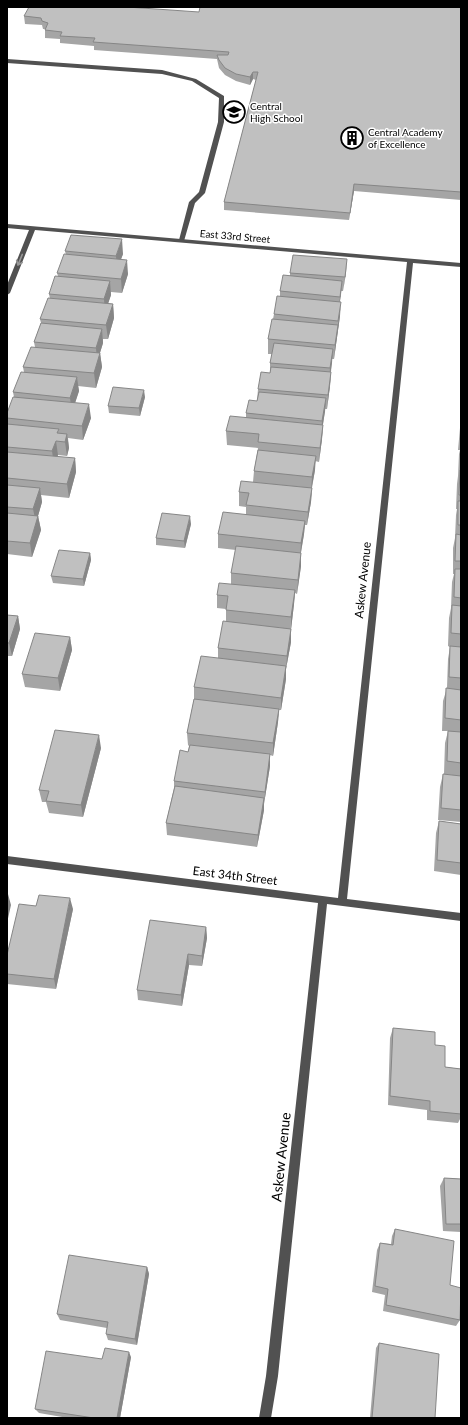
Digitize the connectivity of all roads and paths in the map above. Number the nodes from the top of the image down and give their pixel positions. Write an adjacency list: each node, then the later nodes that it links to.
1 (7, 61): 4 (street)
2 (7, 226): 3 (street, East 33rd Street)
3 (33, 228): 4 (street, East 33rd Street); 7 (street, one-way to 7)
4 (182, 240): 5 (street, East 33rd Street)
5 (410, 261): 6 (street, East 33rd Street); 10 (street, Askew Avenue)
6 (461, 265)
7 (7, 293)
8 (7, 860): 9 (street, East 34th Street)
9 (323, 899): 10 (street, East 34th Street); 12 (street, Askew Avenue)
10 (342, 901): 11 (street, East 34th Street)
11 (461, 917)
12 (265, 1418)

